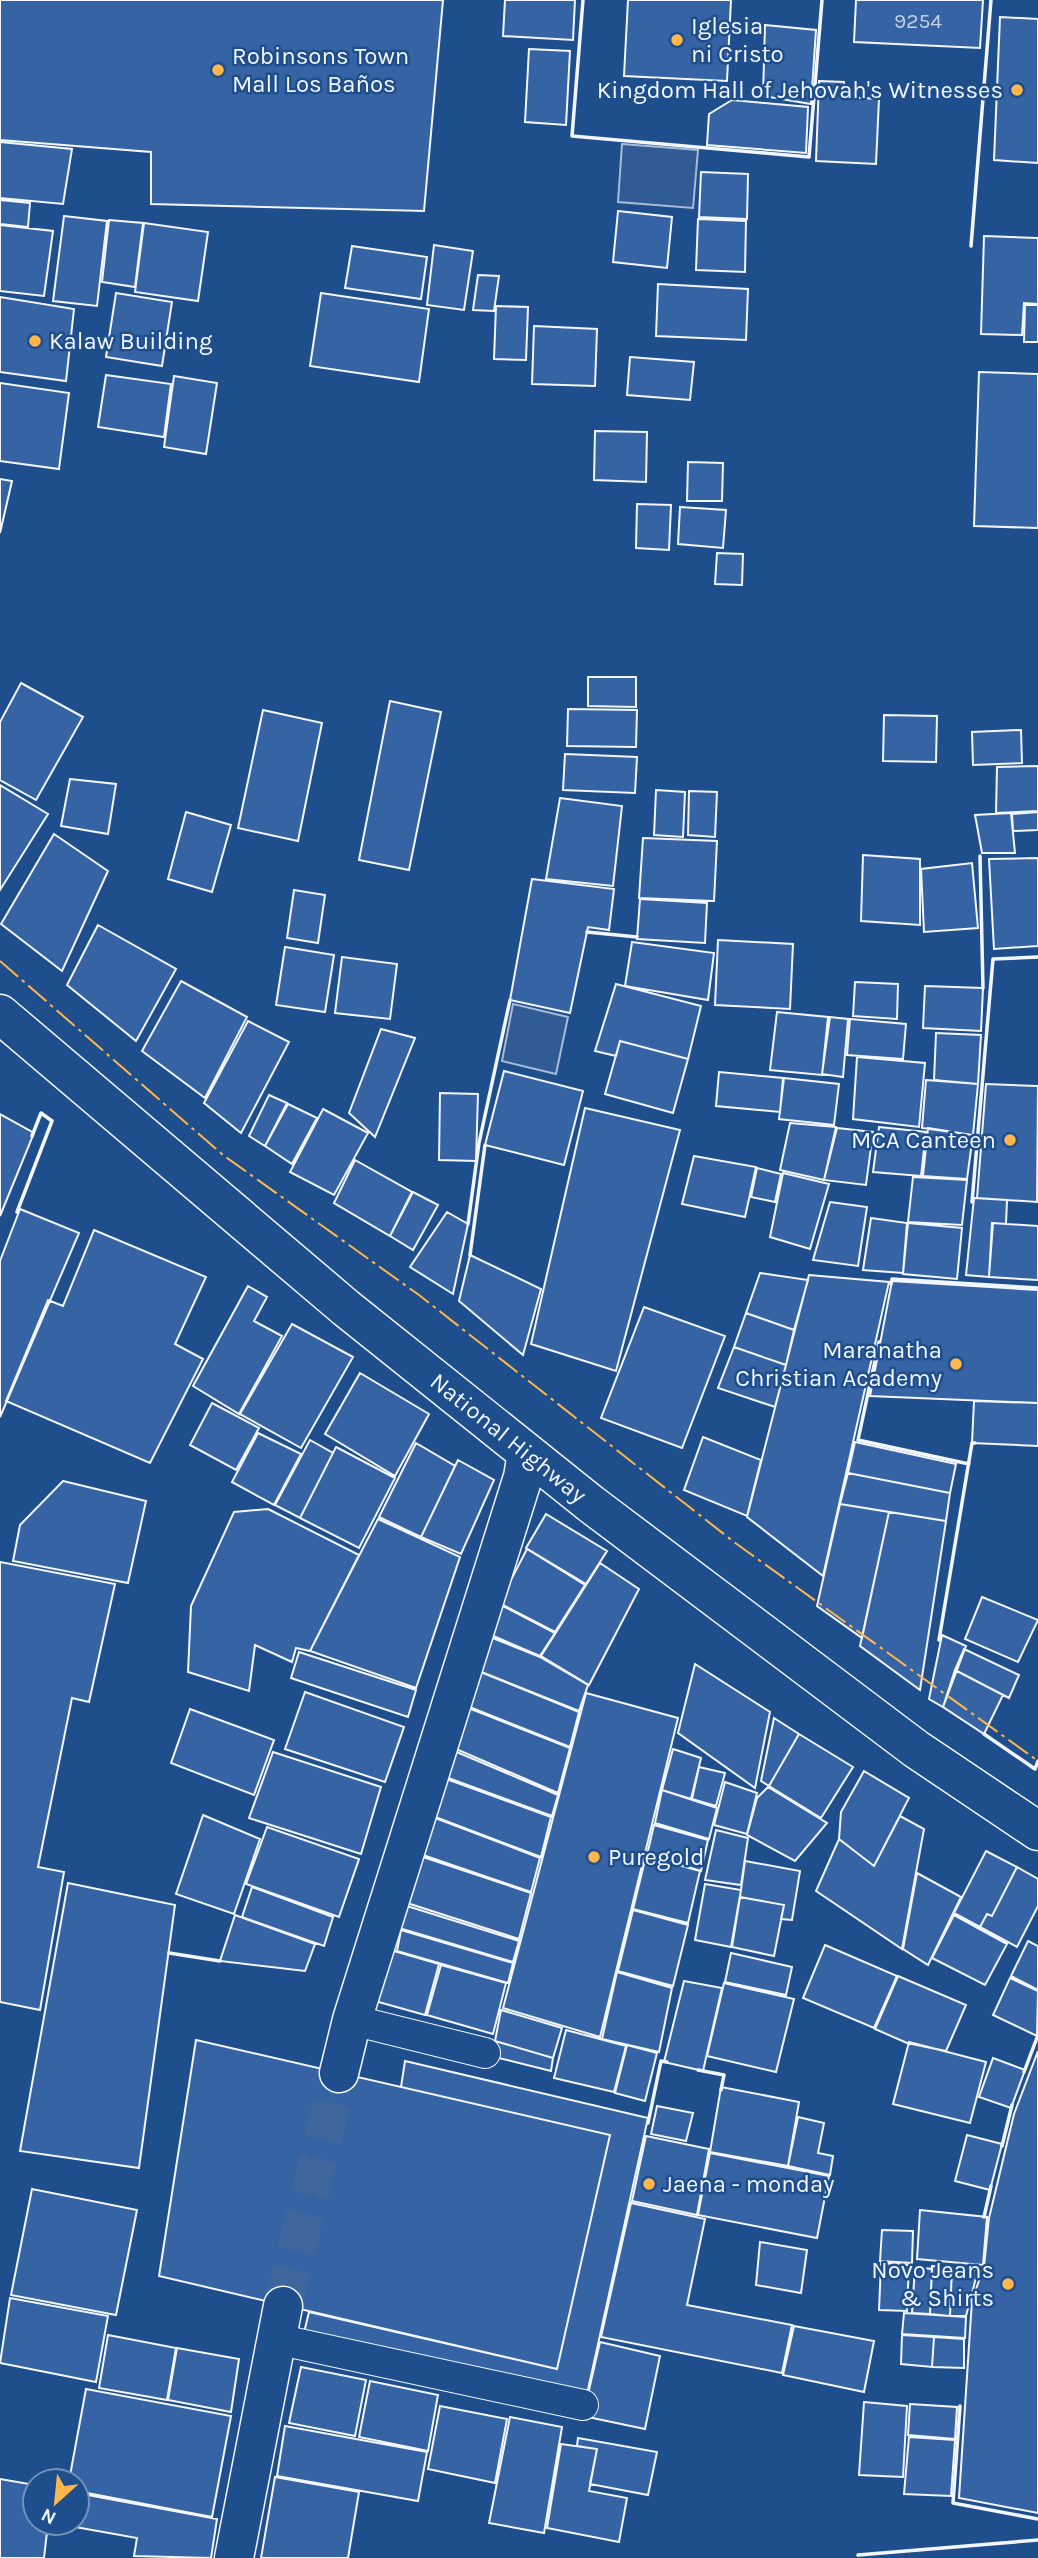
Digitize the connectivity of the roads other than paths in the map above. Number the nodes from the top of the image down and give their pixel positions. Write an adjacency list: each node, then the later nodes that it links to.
1 (0, 1014): 2 (main road, National Highway)
2 (527, 1453): 3 (main road, National Highway); 4 (main road)
3 (1038, 1830)
4 (352, 2020): 5 (street); 6 (main road)
5 (485, 2053)
6 (339, 2073)
7 (280, 2323): 8 (street); 9 (main road)
8 (583, 2405)
9 (234, 2558)

